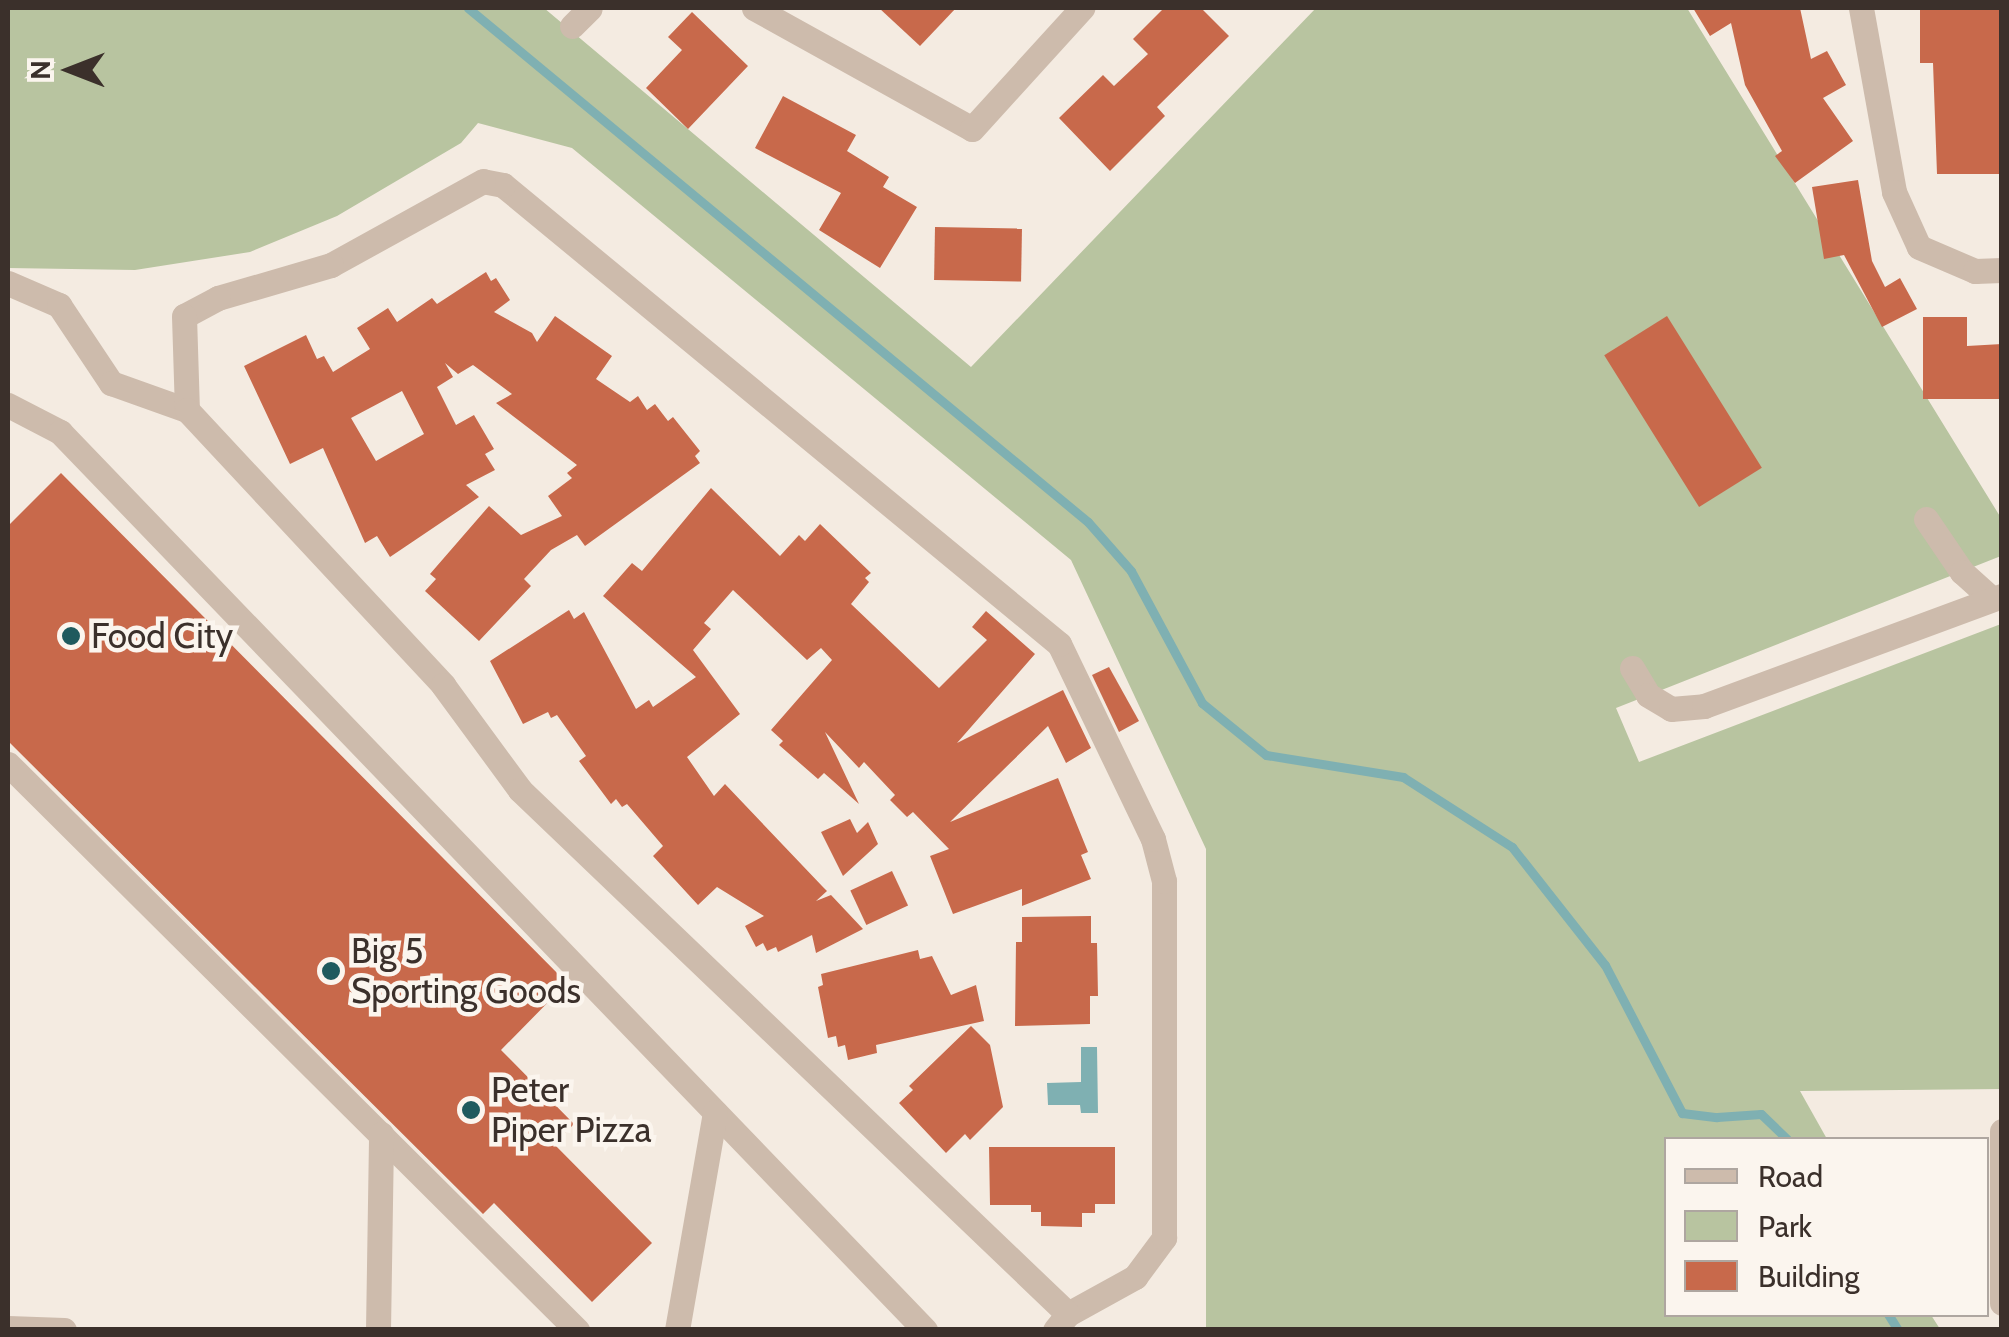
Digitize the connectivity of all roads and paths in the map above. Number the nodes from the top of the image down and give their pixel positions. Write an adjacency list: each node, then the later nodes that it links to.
1 (754, 8): 2 (street)
2 (1082, 8)
3 (1861, 8): 4 (street)
4 (2002, 270)
5 (8, 283): 7 (street)
6 (8, 406): 12 (street)
7 (186, 410): 16 (street); 16 (street)
8 (1926, 519): 9 (street)
9 (1997, 598): 10 (street)
10 (1632, 668)
11 (8, 764): 14 (street)
12 (716, 1112): 21 (street); 22 (street)
13 (2002, 1131): 15 (street)
14 (381, 1134): 19 (street); 20 (street)
15 (2002, 1303)
16 (1062, 1322)
17 (8, 1328): 18 (street)
18 (64, 1330)
19 (378, 1330)
20 (577, 1330)
21 (677, 1330)
22 (925, 1330)

